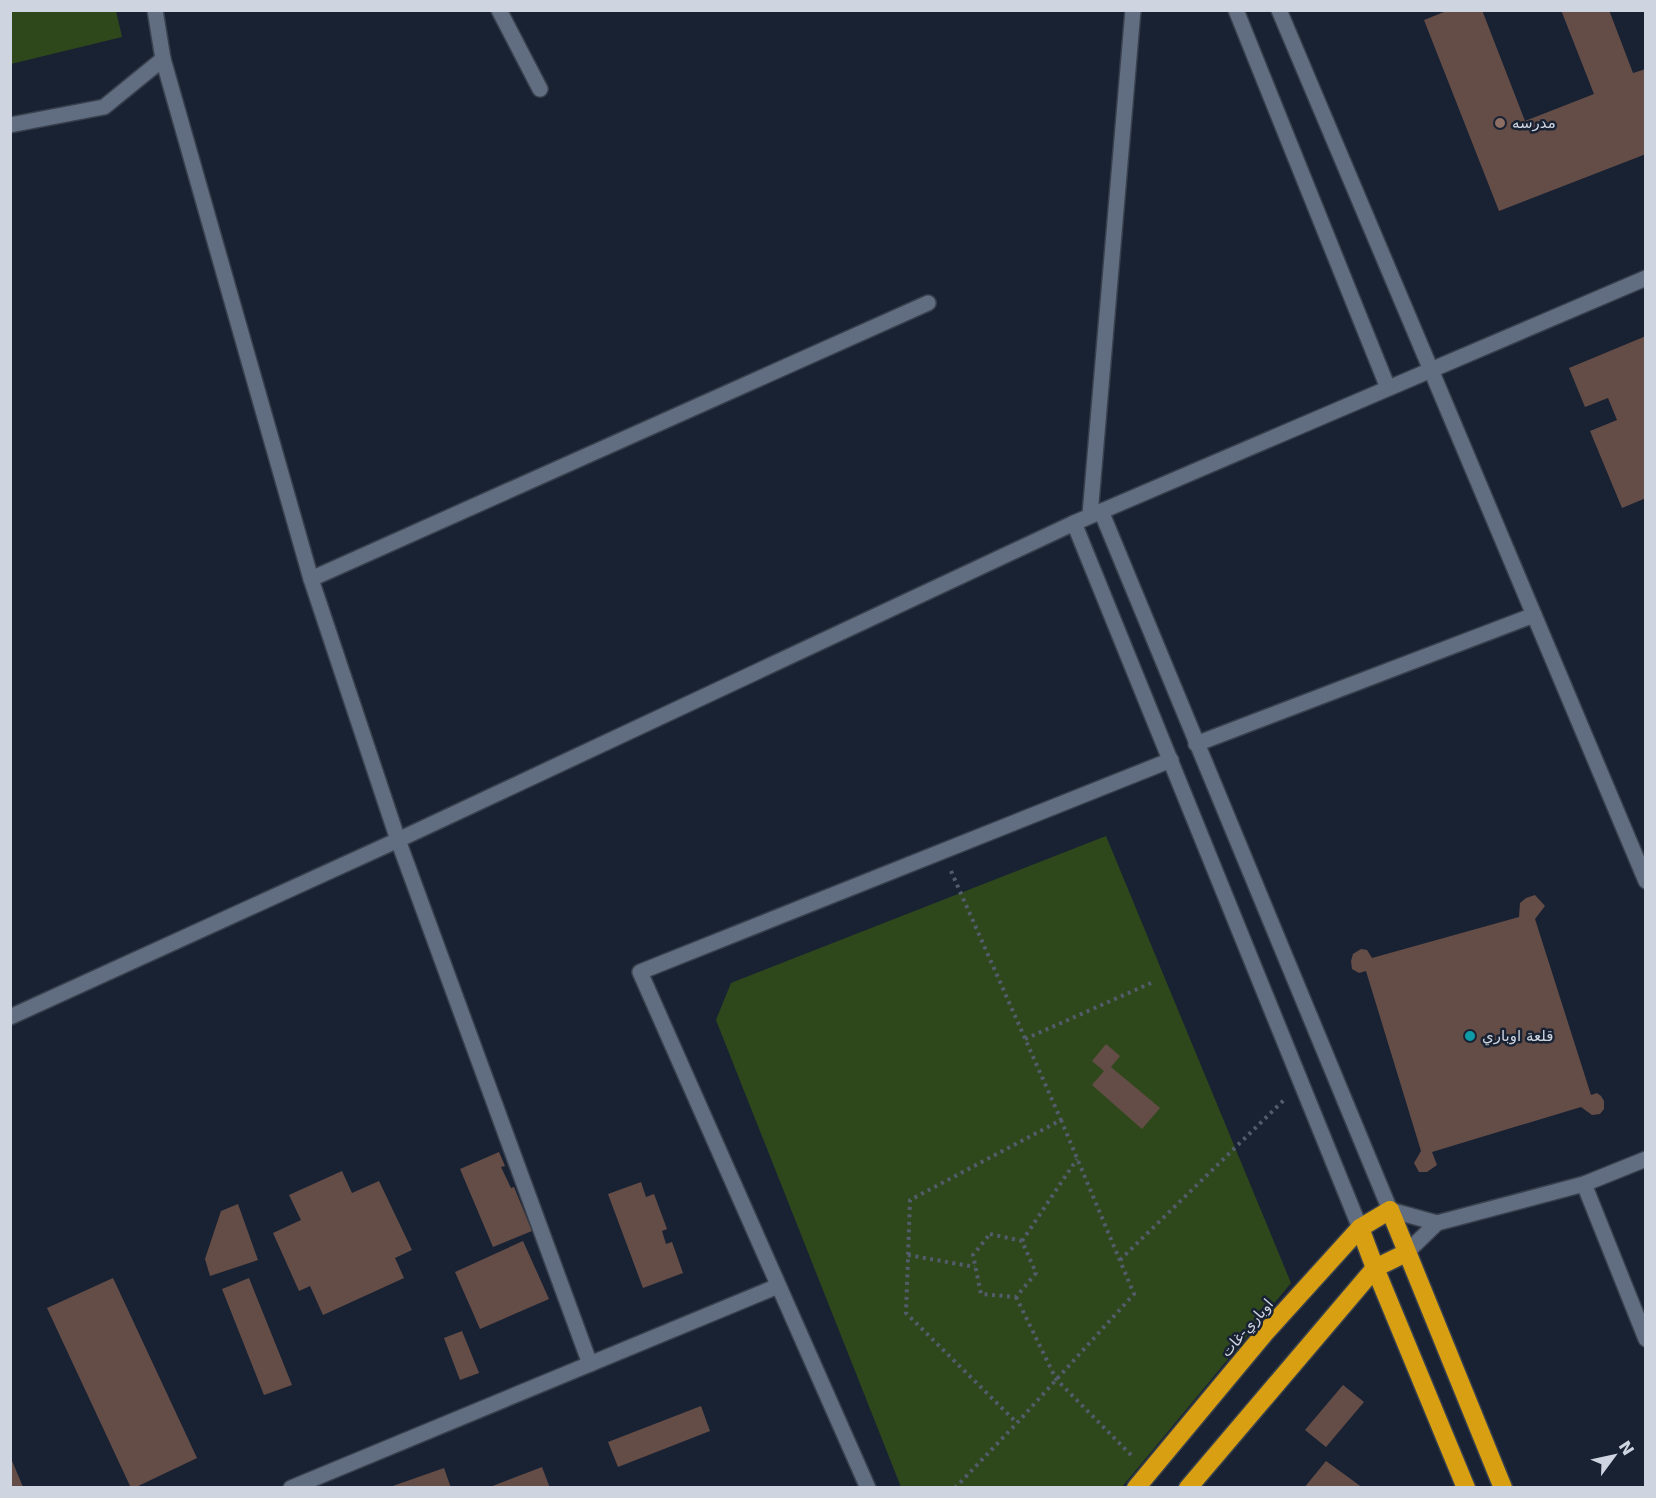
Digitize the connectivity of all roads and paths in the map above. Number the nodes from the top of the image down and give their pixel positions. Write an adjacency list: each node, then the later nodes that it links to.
1 (155, 10): 6 (street)
2 (499, 10): 7 (street)
3 (1133, 10): 13 (street)
4 (1236, 10): 12 (street)
5 (1279, 10): 11 (street)
6 (162, 58): 8 (street); 15 (street)
7 (540, 89)
8 (10, 125)
9 (1646, 278): 11 (street)
10 (928, 303): 15 (street)
11 (1431, 370): 12 (street); 16 (street)
12 (1388, 388): 13 (street)
13 (1095, 513): 14 (street); 17 (street)
14 (1074, 523): 18 (street); 19 (street)
15 (311, 579): 19 (street)
16 (1534, 615): 17 (street); 21 (street)
17 (1196, 744): 30 (street)
18 (1171, 760): 20 (street); 25 (street)
19 (398, 840): 23 (street); 42 (street)
20 (942, 851): 24 (path); 39 (street)
21 (1646, 881)
22 (1151, 983): 24 (path)
23 (10, 1017)
24 (1025, 1039): 26 (path)
25 (1302, 1082): 32 (street); 36 (path)
26 (1061, 1120): 27 (path); 35 (path)
27 (1077, 1159): 33 (path); 36 (path)
28 (1646, 1160): 29 (street)
29 (1584, 1184): 31 (street); 41 (street)
30 (1390, 1210): 31 (street); 32 (highway, اوباري-غات); 34 (highway)
31 (1437, 1222): 34 (street)
32 (1360, 1228): 38 (highway); 45 (highway, اوباري-غات)
33 (1022, 1241): 37 (path); 40 (path)
34 (1406, 1252): 38 (highway); 52 (highway)
35 (908, 1255): 37 (path); 44 (path)
36 (1120, 1260): 43 (path)
37 (975, 1267): 40 (path)
38 (1374, 1268): 50 (highway); 51 (highway)
39 (778, 1286): 42 (street); 47 (street)
40 (1016, 1297): 43 (path)
41 (1646, 1339)
42 (590, 1364): 46 (street)
43 (1056, 1379): 44 (path); 45 (path)
44 (1017, 1423): 48 (path)
45 (1148, 1472): 49 (highway, اوباري-غات)
46 (291, 1488)
47 (868, 1488)
48 (955, 1488)
49 (1136, 1488)
50 (1188, 1488)
51 (1466, 1488)
52 (1503, 1488)

